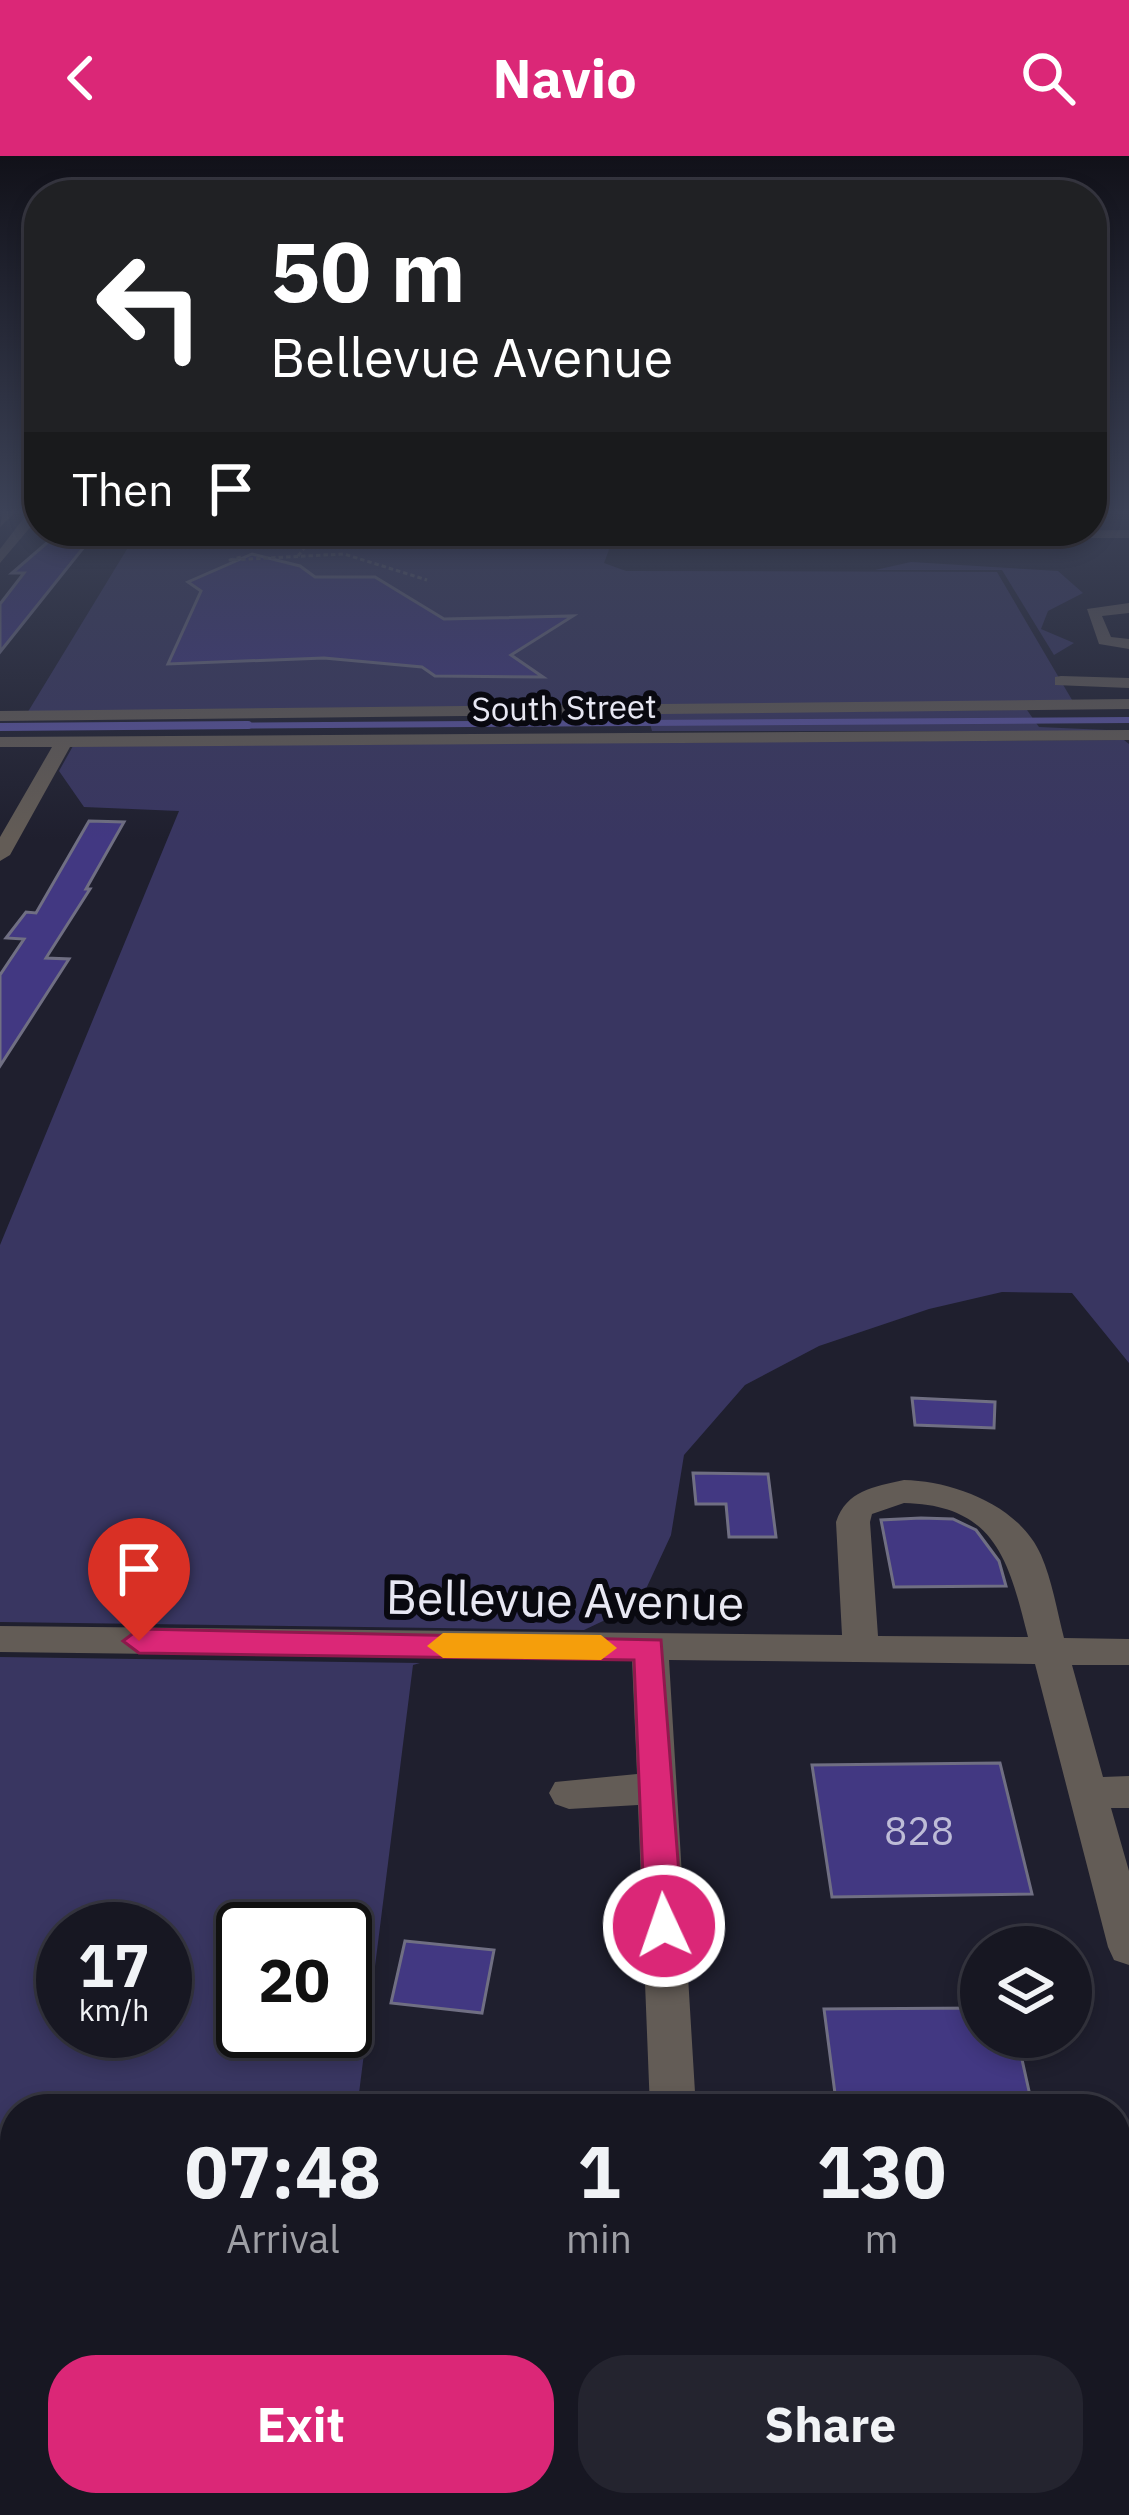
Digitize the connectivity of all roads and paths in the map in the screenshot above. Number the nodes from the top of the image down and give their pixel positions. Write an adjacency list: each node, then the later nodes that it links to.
1 (1097, 620): 2 (street)
2 (1129, 644)
3 (1061, 681): 4 (street)
4 (1129, 683)
5 (1129, 704): 6 (street)
6 (0, 716)
7 (1129, 735): 9 (street, South Street)
8 (0, 742): 9 (street, South Street)
9 (64, 742): 10 (street)
10 (0, 855)
11 (0, 1640): 12 (street, Bellevue Avenue)
12 (650, 1648): 13 (street, Bellevue Avenue); 16 (street)
13 (862, 1651): 15 (street, Bellevue Avenue); 15 (street)
14 (1129, 1652): 15 (street, Bellevue Avenue)
15 (1053, 1654): 17 (street)
16 (657, 1789): 18 (street); 20 (street)
17 (1109, 1792): 19 (street)
18 (569, 1793)
19 (1129, 1946)
20 (672, 2094)

